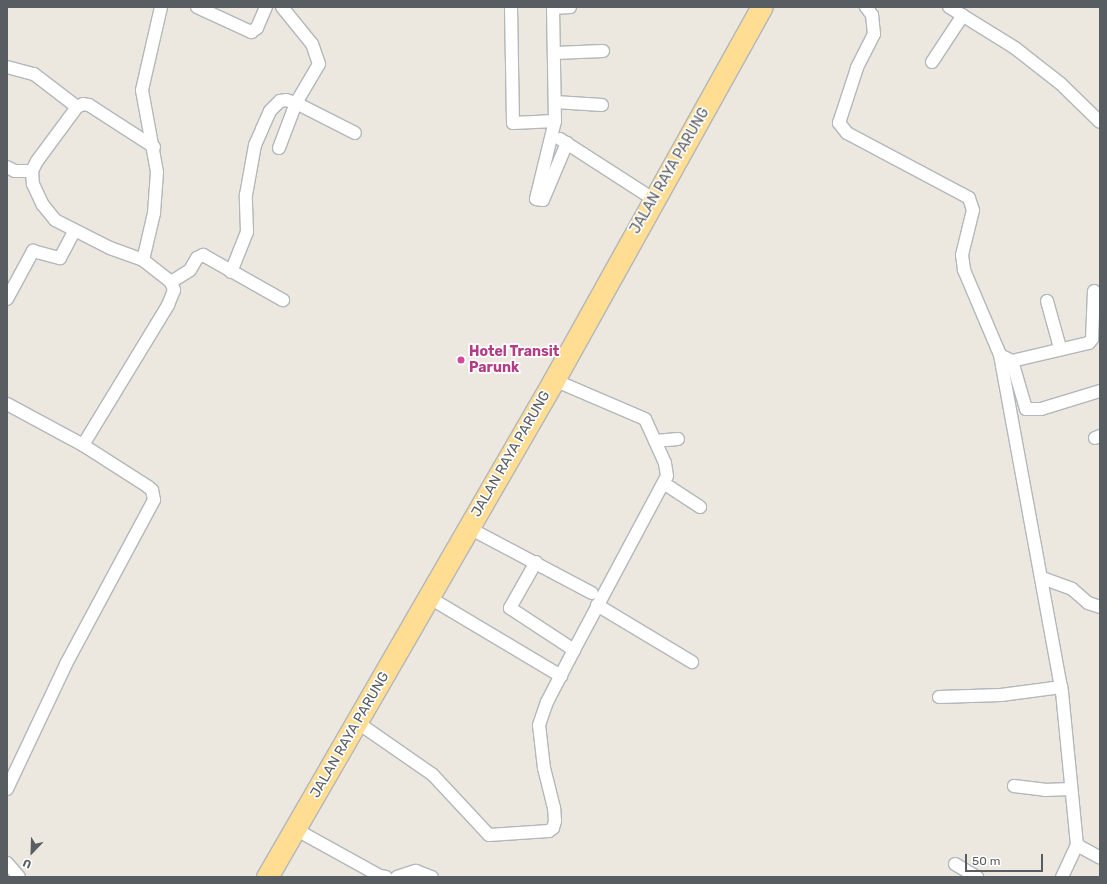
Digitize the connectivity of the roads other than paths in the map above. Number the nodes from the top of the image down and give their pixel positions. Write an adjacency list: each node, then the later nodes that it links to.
1 (161, 7): 26 (street)
2 (198, 7): 3 (street)
3 (266, 7)
4 (282, 7): 18 (street)
5 (511, 7): 21 (street)
6 (570, 7): 11 (street)
7 (762, 7): 30 (highway, JALAN RAYA PARUNG)
8 (768, 7): 42 (highway, JALAN RAYA PARUNG)
9 (866, 7): 40 (street)
10 (950, 7): 12 (street)
11 (553, 8): 14 (street)
12 (963, 14): 15 (street); 22 (street)
13 (603, 51): 14 (street)
14 (555, 53): 17 (street)
15 (932, 62)
16 (7, 66): 20 (street)
17 (555, 102): 19 (street); 21 (street)
18 (296, 103): 23 (street); 27 (street); 33 (street)
19 (602, 105)
20 (77, 107): 26 (street); 29 (street)
21 (555, 120): 24 (street)
22 (1100, 122)
23 (355, 133)
24 (552, 135): 25 (street); 25 (street)
25 (567, 143): 30 (street)
26 (154, 147): 32 (street)
27 (279, 148)
28 (7, 167): 29 (street)
29 (32, 171): 31 (street)
30 (653, 199): 42 (highway, JALAN RAYA PARUNG)
31 (74, 232): 32 (street); 36 (street)
32 (144, 260): 34 (street)
33 (231, 272): 34 (street); 37 (street)
34 (171, 282): 47 (street)
35 (1094, 291): 39 (street)
36 (7, 300)
37 (283, 300)
38 (1047, 301): 39 (street)
39 (1060, 348): 41 (street)
40 (1000, 355): 41 (street); 52 (street)
41 (1012, 361): 43 (street)
42 (556, 381): 46 (street); 50 (highway, JALAN RAYA PARUNG)
43 (1100, 391)
44 (7, 404): 47 (street)
45 (678, 439): 46 (street)
46 (655, 441): 48 (street)
47 (83, 445): 64 (street)
48 (665, 484): 49 (street); 55 (street)
49 (700, 507)
50 (472, 529): 51 (street); 54 (highway, JALAN RAYA PARUNG); 66 (highway, JALAN RAYA PARUNG)
51 (536, 562): 53 (street); 57 (street)
52 (1042, 578): 56 (street); 60 (street)
53 (592, 593)
54 (435, 601): 59 (street); 62 (highway, JALAN RAYA PARUNG)
55 (597, 605): 57 (street); 58 (street)
56 (1100, 607)
57 (574, 650): 59 (street)
58 (692, 662)
59 (561, 676): 62 (street)
60 (1061, 687): 61 (street); 65 (street)
61 (939, 697)
62 (364, 727): 66 (highway, JALAN RAYA PARUNG)
63 (1014, 786): 65 (street)
64 (7, 789)
65 (1071, 789): 67 (street)
66 (298, 831): 72 (highway, JALAN RAYA PARUNG); 73 (highway, JALAN RAYA PARUNG); 74 (street)
67 (1078, 845): 68 (street); 78 (street)
68 (1100, 858)
69 (7, 863): 71 (street)
70 (955, 864): 77 (street)
71 (19, 877)
72 (267, 877)
73 (276, 877)
74 (382, 877)
75 (397, 877): 76 (street)
76 (432, 877)
77 (977, 877)
78 (1062, 877)

